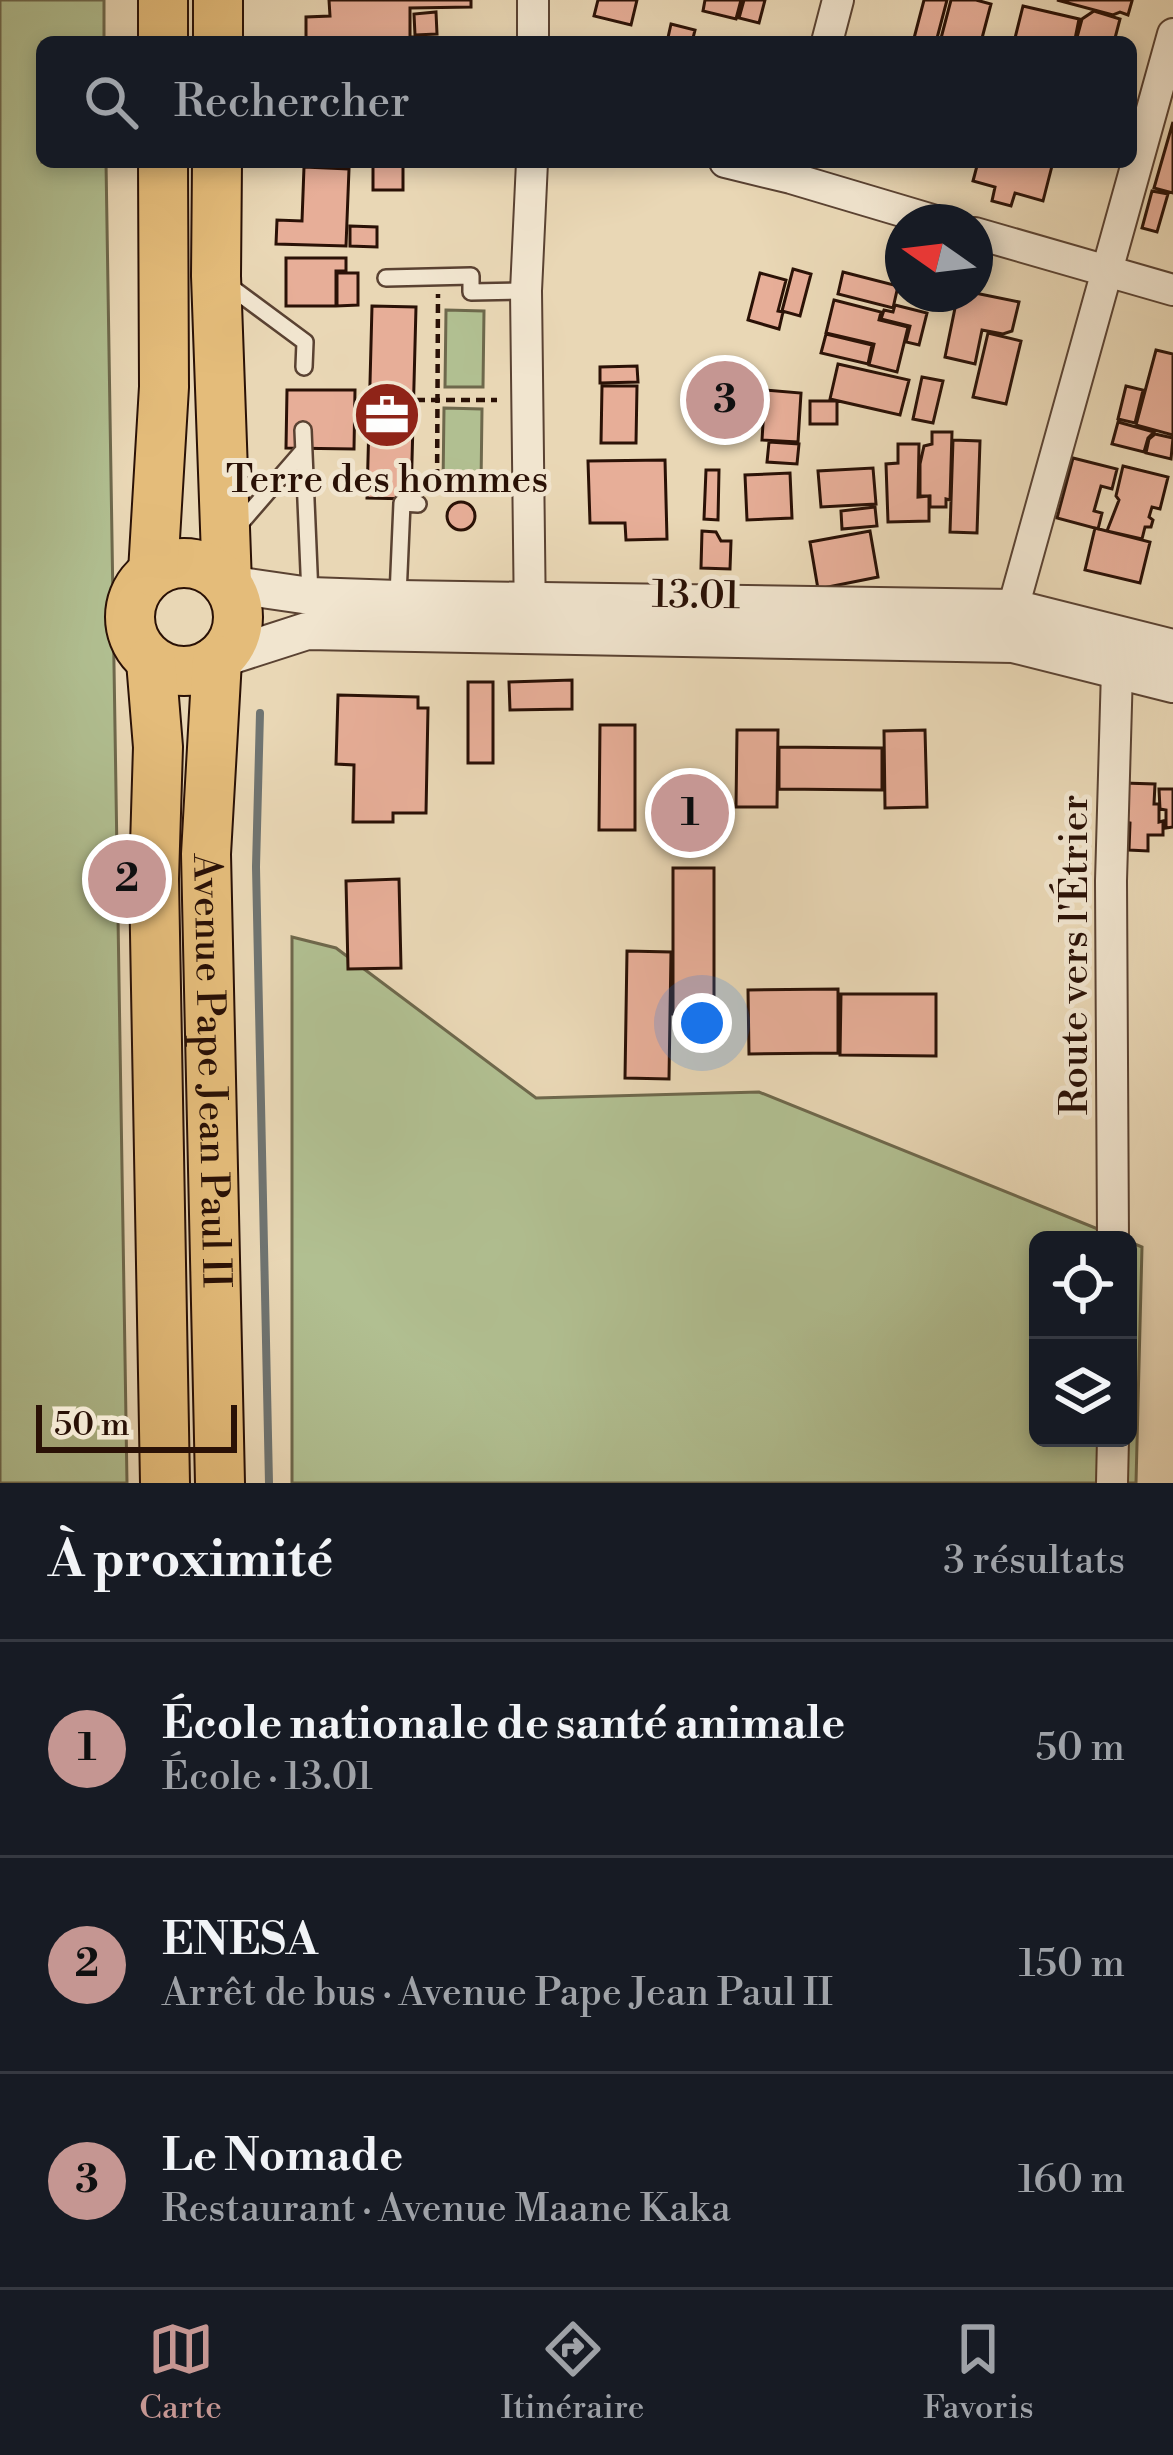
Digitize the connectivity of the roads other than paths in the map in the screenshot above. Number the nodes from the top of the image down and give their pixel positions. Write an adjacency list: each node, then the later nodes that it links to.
1 (163, 0): 6 (highway)
2 (218, 0): 7 (highway)
3 (532, 0): 8 (street)
4 (838, 0): 9 (street)
5 (1173, 34): 10 (street)
6 (163, 36)
7 (218, 36)
8 (533, 36)
9 (828, 36)
10 (1137, 162)
11 (163, 168): 28 (highway, Avenue Pape Jean Paul II)
12 (218, 168): 19 (highway, Avenue Pape Jean Paul II)
13 (532, 168): 22 (street)
14 (1135, 168): 18 (street)
15 (793, 170): 16 (street)
16 (888, 204)
17 (993, 238): 18 (street)
18 (1106, 272): 21 (street); 32 (street)
19 (216, 276): 23 (lane); 27 (highway, Avenue Pape Jean Paul II)
20 (386, 278): 22 (lane)
21 (1173, 290)
22 (526, 291): 31 (street)
23 (304, 367)
24 (303, 430): 25 (lane)
25 (303, 451): 27 (lane); 30 (lane)
26 (418, 503): 29 (lane)
27 (226, 562): 28 (highway); 30 (street, 13.01); 34 (highway, Avenue Pape Jean Paul II)
28 (153, 572): 35 (highway, Avenue Pape Jean Paul II)
29 (398, 599): 30 (street, 13.01); 31 (street, 13.01)
30 (309, 614): 31 (street, 13.01); 34 (street, 13.01)
31 (530, 619): 32 (street, 13.01)
32 (1013, 626): 33 (street, 13.01); 36 (street, 13.01)
33 (1173, 648)
34 (218, 660): 35 (highway); 41 (highway, Avenue Pape Jean Paul II)
35 (151, 661): 40 (highway, Avenue Pape Jean Paul II)
36 (1117, 670): 37 (street, 13.01); 38 (street, Route vers l'Étrier)
37 (1173, 684)
38 (1113, 1231)
39 (1113, 1447): 42 (street)
40 (165, 1483)
41 (220, 1483)
42 (1112, 1483)

